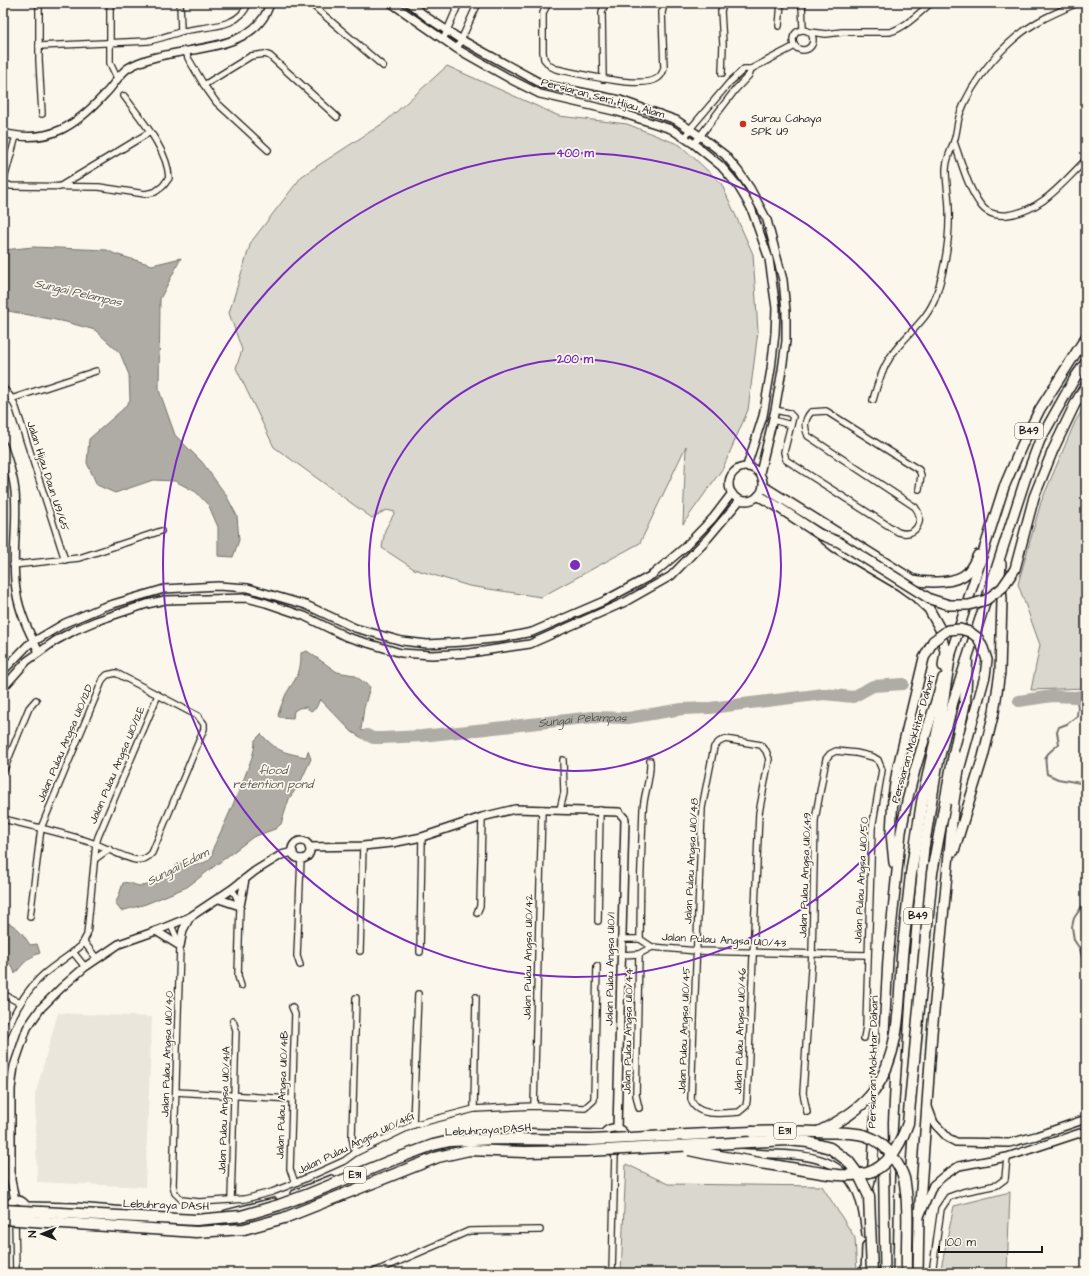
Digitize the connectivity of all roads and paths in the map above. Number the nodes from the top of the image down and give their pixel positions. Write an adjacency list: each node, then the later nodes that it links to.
1 (39, 3): 28 (street)
2 (110, 3): 27 (street)
3 (180, 3): 22 (street)
4 (248, 3): 22 (street)
5 (270, 3): 32 (street)
6 (310, 3): 33 (street)
7 (391, 3): 26 (street, Persiaran Seri Hijau Alam)
8 (409, 3): 21 (street, Persiaran Seri Hijau Alam)
9 (459, 3): 21 (street)
10 (478, 3): 25 (street)
11 (548, 3): 37 (street)
12 (604, 3): 37 (street)
13 (665, 3): 37 (street)
14 (724, 3): 35 (street)
15 (781, 3): 19 (street)
16 (802, 3): 20 (street)
17 (931, 3): 24 (street)
18 (1076, 3): 48 (street)
19 (780, 26)
20 (804, 29): 23 (street); 29 (street)
21 (447, 31): 25 (street, Persiaran Seri Hijau Alam); 26 (street)
22 (181, 32): 27 (street)
23 (810, 32): 24 (street); 30 (street)
24 (826, 34): 30 (street)
25 (460, 39): 31 (street); 42 (street, Persiaran Seri Hijau Alam)
26 (443, 40): 31 (street, Persiaran Seri Hijau Alam)
27 (110, 43): 28 (street); 36 (street)
28 (39, 46): 40 (street)
29 (795, 46): 30 (street); 34 (street)
30 (811, 46)
31 (457, 49): 47 (street, Persiaran Seri Hijau Alam)
32 (186, 51): 36 (street); 38 (street)
33 (383, 66)
34 (751, 68): 42 (street); 46 (street)
35 (722, 73)
36 (117, 78): 45 (street)
37 (603, 79)
38 (204, 85): 41 (street); 50 (street)
39 (124, 96): 43 (street)
40 (42, 114)
41 (337, 117)
42 (690, 129): 46 (street, Persiaran Seri Hijau Alam); 47 (street)
43 (150, 132): 53 (street); 53 (street)
44 (3, 133): 45 (street)
45 (16, 136): 52 (street)
46 (700, 136): 49 (street); 61 (street, Persiaran Seri Hijau Alam)
47 (685, 137): 49 (street, Persiaran Seri Hijau Alam)
48 (954, 142): 51 (street); 60 (street)
49 (694, 144): 65 (street, Persiaran Seri Hijau Alam)
50 (268, 150)
51 (1086, 160)
52 (3, 183): 53 (street)
53 (59, 187)
54 (1086, 337): 74 (main road, Persiaran Mokhtar Dahari / B49)
55 (1086, 362): 75 (main road, B49)
56 (96, 371): 59 (street)
57 (1086, 385): 73 (main road, bridge)
58 (3, 388): 59 (street, Jalan Hijau Daun U9/65)
59 (11, 399): 76 (street, Jalan Hijau Daun U9/65)
60 (872, 400)
61 (775, 410): 62 (street, Persiaran Seri Hijau Alam); 63 (street)
62 (773, 420): 63 (street); 66 (street, Persiaran Seri Hijau Alam)
63 (791, 425): 68 (street)
64 (3, 445): 77 (street)
65 (747, 466): 66 (street); 69 (street)
66 (760, 473): 67 (street)
67 (764, 487): 70 (street); 74 (main road)
68 (919, 489)
69 (732, 493): 71 (street); 78 (street)
70 (759, 496): 71 (street); 73 (main road)
71 (740, 500): 79 (street)
72 (161, 531): 76 (street)
73 (819, 534): 83 (main road)
74 (986, 542): 80 (main road, Persiaran Mokhtar Dahari / B49)
75 (1004, 545): 81 (main road, B49); 105 (main road, B49)
76 (65, 560): 77 (street)
77 (13, 565): 78 (street)
78 (34, 642): 79 (street); 82 (street)
79 (39, 652): 84 (street)
80 (950, 656): 83 (main road, Persiaran Mokhtar Dahari / B49); 159 (highway, bridge)
81 (967, 661): 164 (highway, bridge); 186 (main road, B49)
82 (3, 671)
83 (942, 683): 107 (main road, Persiaran Mokhtar Dahari / B49)
84 (3, 688)
85 (158, 695): 96 (street, Jalan Pulau Angsa U10/12D); 98 (street, Jalan Pulau Angsa U10/12E); 101 (street)
86 (36, 700): 90 (street)
87 (856, 753): 127 (street, Jalan Pulau Angsa U10/49); 130 (street, Jalan Pulau Angsa U10/50)
88 (563, 760): 92 (street)
89 (650, 761): 118 (street)
90 (3, 772)
91 (542, 809): 92 (street); 94 (street); 150 (street, Jalan Pulau Angsa U10/42)
92 (560, 809): 93 (street)
93 (600, 810): 114 (street); 117 (street, Jalan Pulau Angsa U10/1)
94 (482, 817): 97 (street); 111 (street)
95 (3, 819): 96 (street)
96 (41, 828): 98 (street); 112 (street, Jalan Pulau Angsa U10/12D)
97 (422, 837): 99 (street); 125 (street)
98 (96, 844): 101 (street); 103 (street, Jalan Pulau Angsa U10/12E)
99 (363, 846): 100 (street); 122 (street)
100 (309, 847): 102 (street); 104 (street)
101 (109, 849): 103 (street)
102 (293, 852): 104 (street); 106 (street)
103 (95, 858): 119 (street, Jalan Pulau Angsa U10/12E)
104 (301, 858): 132 (street)
105 (947, 878): 107 (main road, bridge); 149 (main road, B49)
106 (245, 879): 108 (street); 110 (street)
107 (896, 880): 143 (main road, Persiaran Mokhtar Dahari / B49)
108 (232, 889): 109 (street); 110 (street)
109 (219, 899): 110 (street); 113 (street)
110 (240, 906): 135 (street)
111 (477, 913)
112 (30, 917)
113 (190, 917): 115 (street); 120 (street)
114 (598, 921)
115 (172, 925): 116 (street); 120 (street, Jalan Pulau Angsa U10/40)
116 (156, 931): 120 (street); 131 (street)
117 (621, 939): 118 (street); 128 (street, Jalan Pulau Angsa U10/1)
118 (638, 939): 121 (street)
119 (84, 942): 124 (street); 131 (street)
120 (180, 946): 146 (street, Jalan Pulau Angsa U10/40)
121 (652, 947): 123 (street, Jalan Pulau Angsa U10/43); 129 (street)
122 (360, 951)
123 (697, 951): 126 (street, Jalan Pulau Angsa U10/43); 126 (street, Jalan Pulau Angsa U10/48); 154 (street, Jalan Pulau Angsa U10/45)
124 (73, 952): 134 (street); 140 (street)
125 (420, 952)
126 (753, 953): 127 (street, Jalan Pulau Angsa U10/43); 154 (street, Jalan Pulau Angsa U10/46)
127 (812, 954): 130 (street, Jalan Pulau Angsa U10/43); 153 (street, Jalan Pulau Angsa U10/49)
128 (622, 955): 129 (street); 157 (street, Jalan Pulau Angsa U10/1)
129 (636, 955): 151 (street, Jalan Pulau Angsa U10/44)
130 (867, 955): 144 (street)
131 (97, 959): 134 (street)
132 (300, 965)
133 (597, 966): 150 (street, Jalan Pulau Angsa U10/41G)
134 (85, 968): 170 (street)
135 (241, 986)
136 (3, 994): 140 (street)
137 (418, 994): 156 (street)
138 (356, 998): 166 (street)
139 (476, 998): 152 (street)
140 (20, 1003): 145 (street)
141 (292, 1007): 148 (street, Jalan Pulau Angsa U10/41B)
142 (233, 1021): 147 (street, Jalan Pulau Angsa U10/41A)
143 (884, 1034): 161 (street); 177 (main road); 185 (main road, Persiaran Mokhtar Dahari / B49)
144 (864, 1038)
145 (3, 1040)
146 (176, 1092): 147 (street); 169 (street, Jalan Pulau Angsa U10/40)
147 (234, 1096): 148 (street); 171 (street, Jalan Pulau Angsa U10/41A)
148 (292, 1099): 168 (street, Jalan Pulau Angsa U10/41B)
149 (928, 1105): 155 (street); 175 (main road, B49)
150 (534, 1106): 152 (street, Jalan Pulau Angsa U10/41G)
151 (639, 1108)
152 (474, 1109): 156 (street, Jalan Pulau Angsa U10/41G)
153 (807, 1112)
154 (720, 1113)
155 (1086, 1119)
156 (413, 1124): 166 (street, Jalan Pulau Angsa U10/41G)
157 (617, 1128): 160 (street); 161 (street)
158 (1086, 1131): 167 (street)
159 (818, 1132): 173 (highway, Lebuhraya DASH / E31, bridge); 187 (highway, Lebuhraya DASH, bridge)
160 (604, 1134): 162 (street); 172 (street)
161 (625, 1136): 163 (street)
162 (604, 1146): 165 (street); 174 (street)
163 (624, 1147): 165 (street); 177 (street)
164 (677, 1147): 173 (highway, Lebuhraya DASH / E31, bridge); 184 (highway, Lebuhraya DASH, bridge)
165 (615, 1152): 182 (street)
166 (355, 1153): 168 (street, Jalan Pulau Angsa U10/41G)
167 (1007, 1157): 175 (street); 189 (street)
168 (295, 1183): 171 (street, Jalan Pulau Angsa U10/41G)
169 (173, 1185): 171 (street, Jalan Pulau Angsa U10/41G)
170 (15, 1200): 172 (street); 173 (street)
171 (232, 1200)
172 (26, 1206): 174 (street)
173 (6, 1214): 174 (street); 179 (street)
174 (24, 1216)
175 (919, 1217): 188 (main road, B49)
176 (540, 1230): 178 (street)
177 (867, 1236): 183 (main road)
178 (386, 1267): 180 (street); 181 (street)
179 (16, 1273)
180 (372, 1273)
181 (389, 1273)
182 (612, 1273)
183 (866, 1273)
184 (872, 1273)
185 (886, 1273)
186 (898, 1273)
187 (906, 1273)
188 (918, 1273)
189 (932, 1273)

